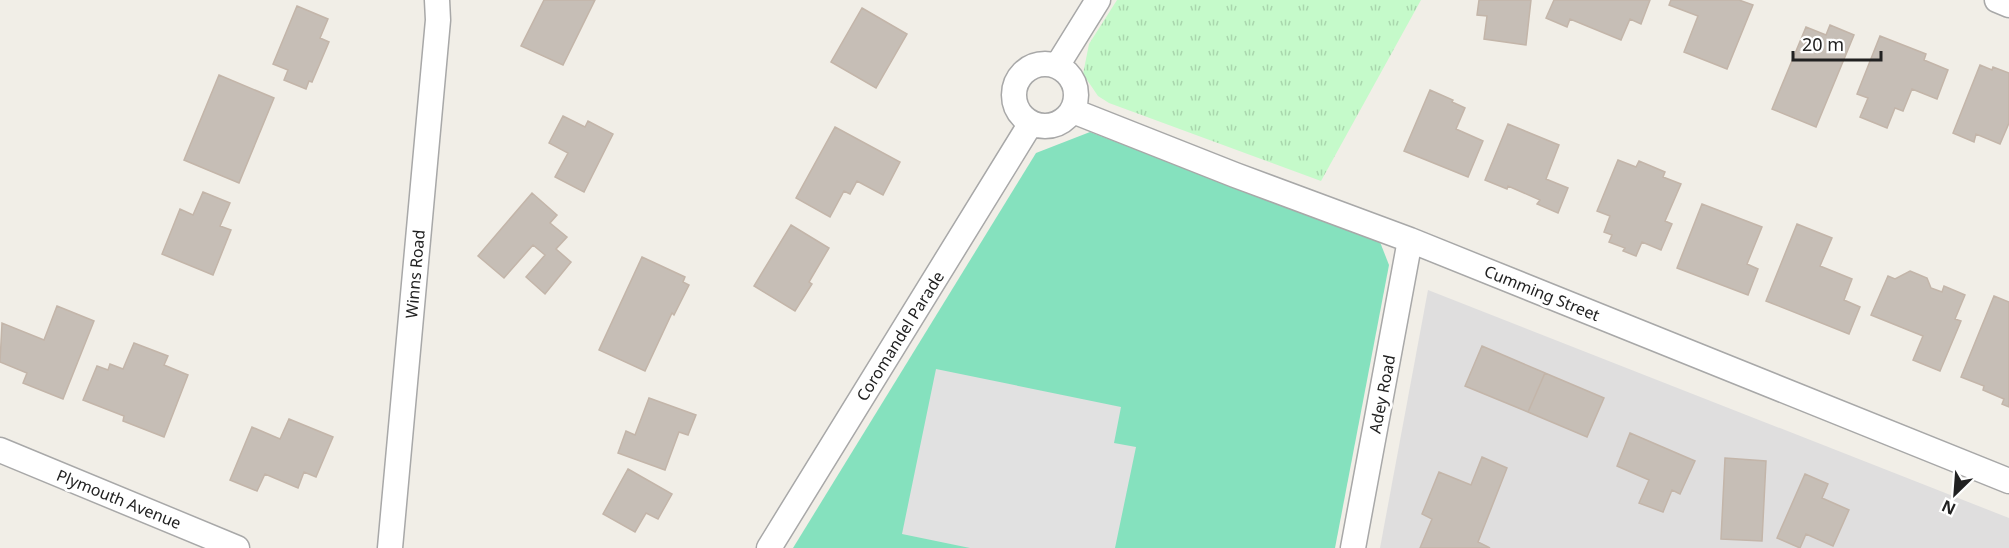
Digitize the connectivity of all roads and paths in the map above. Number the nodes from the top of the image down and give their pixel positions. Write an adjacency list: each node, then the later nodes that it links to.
1 (437, 0): 12 (street, Winns Road)
2 (1098, 0): 5 (street)
3 (1997, 0): 4 (street)
4 (2009, 5)
5 (1057, 66): 6 (street); 7 (street)
6 (1072, 111): 7 (street); 8 (street, Cumming Street)
7 (1031, 123): 13 (street, Coromandel Parade)
8 (1410, 240): 10 (street, Cumming Street); 14 (street, Adey Road)
9 (0, 450): 11 (street, Plymouth Avenue)
10 (2009, 481)
11 (237, 548)
12 (390, 548)
13 (769, 548)
14 (1353, 548)

